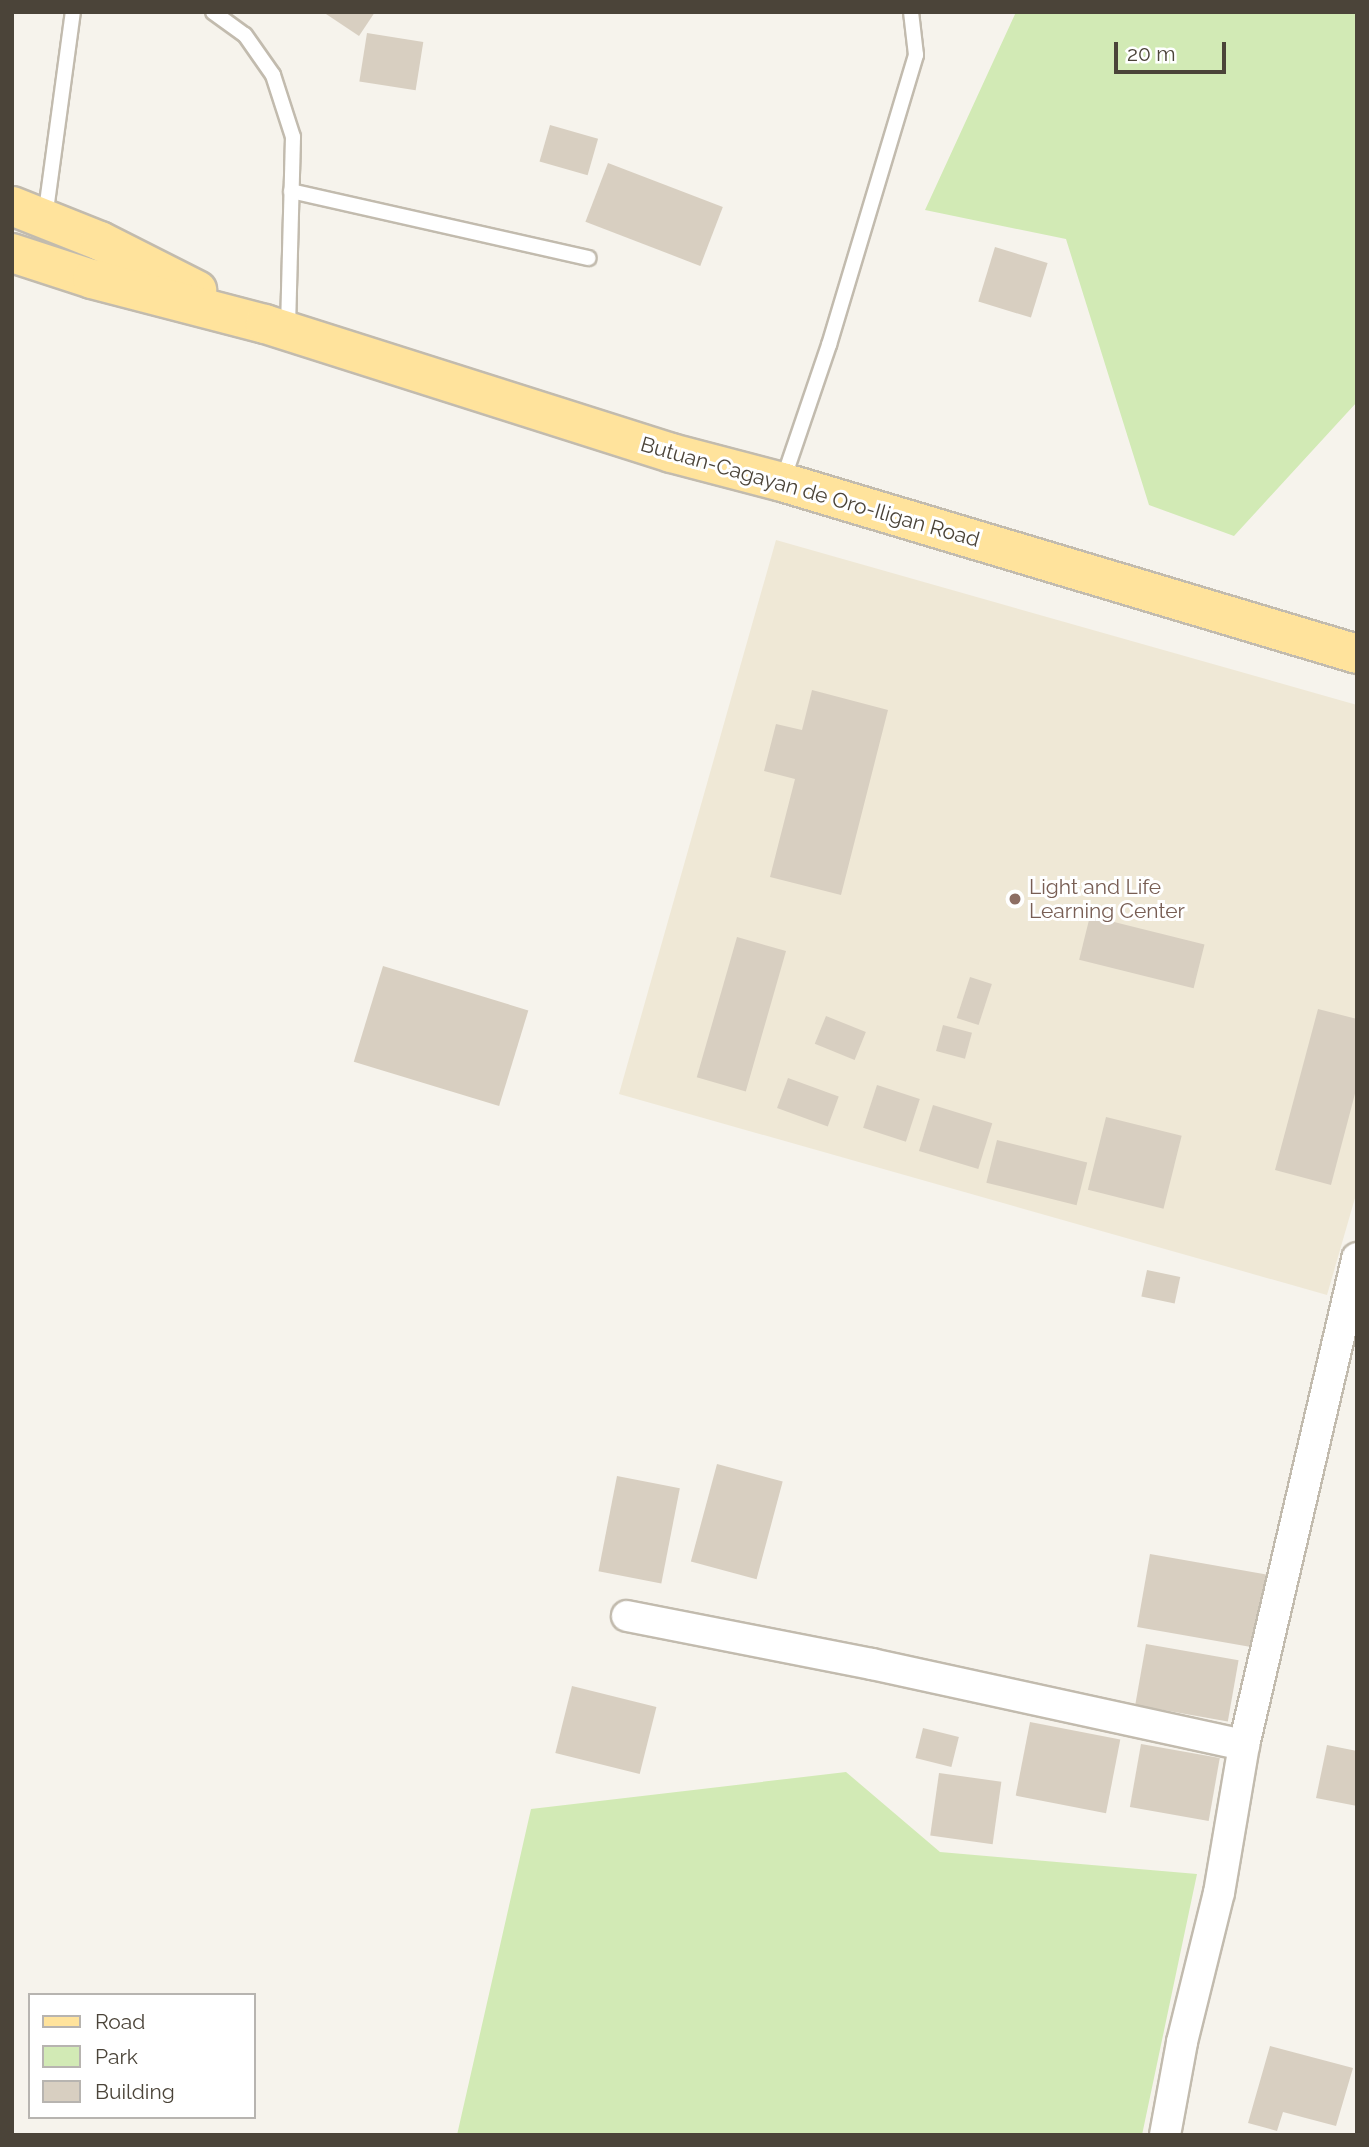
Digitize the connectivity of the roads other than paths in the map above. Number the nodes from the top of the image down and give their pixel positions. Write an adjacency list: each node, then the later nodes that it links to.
1 (73, 12): 5 (lane)
2 (213, 12): 4 (lane)
3 (911, 12): 9 (lane)
4 (291, 191): 7 (lane); 8 (lane)
5 (29, 213): 8 (main road, Butuan-Cagayan de Oro-Iligan Road)
6 (12, 253): 8 (main road, Butuan-Cagayan de Oro-Iligan Road)
7 (589, 258)
8 (276, 327): 9 (main road, Butuan-Cagayan de Oro-Iligan Road)
9 (782, 482): 10 (main road, Butuan-Cagayan de Oro-Iligan Road)
10 (1357, 654)
11 (1357, 1258): 13 (street)
12 (627, 1616): 13 (street)
13 (1244, 1745): 14 (street)
14 (1165, 2135)

